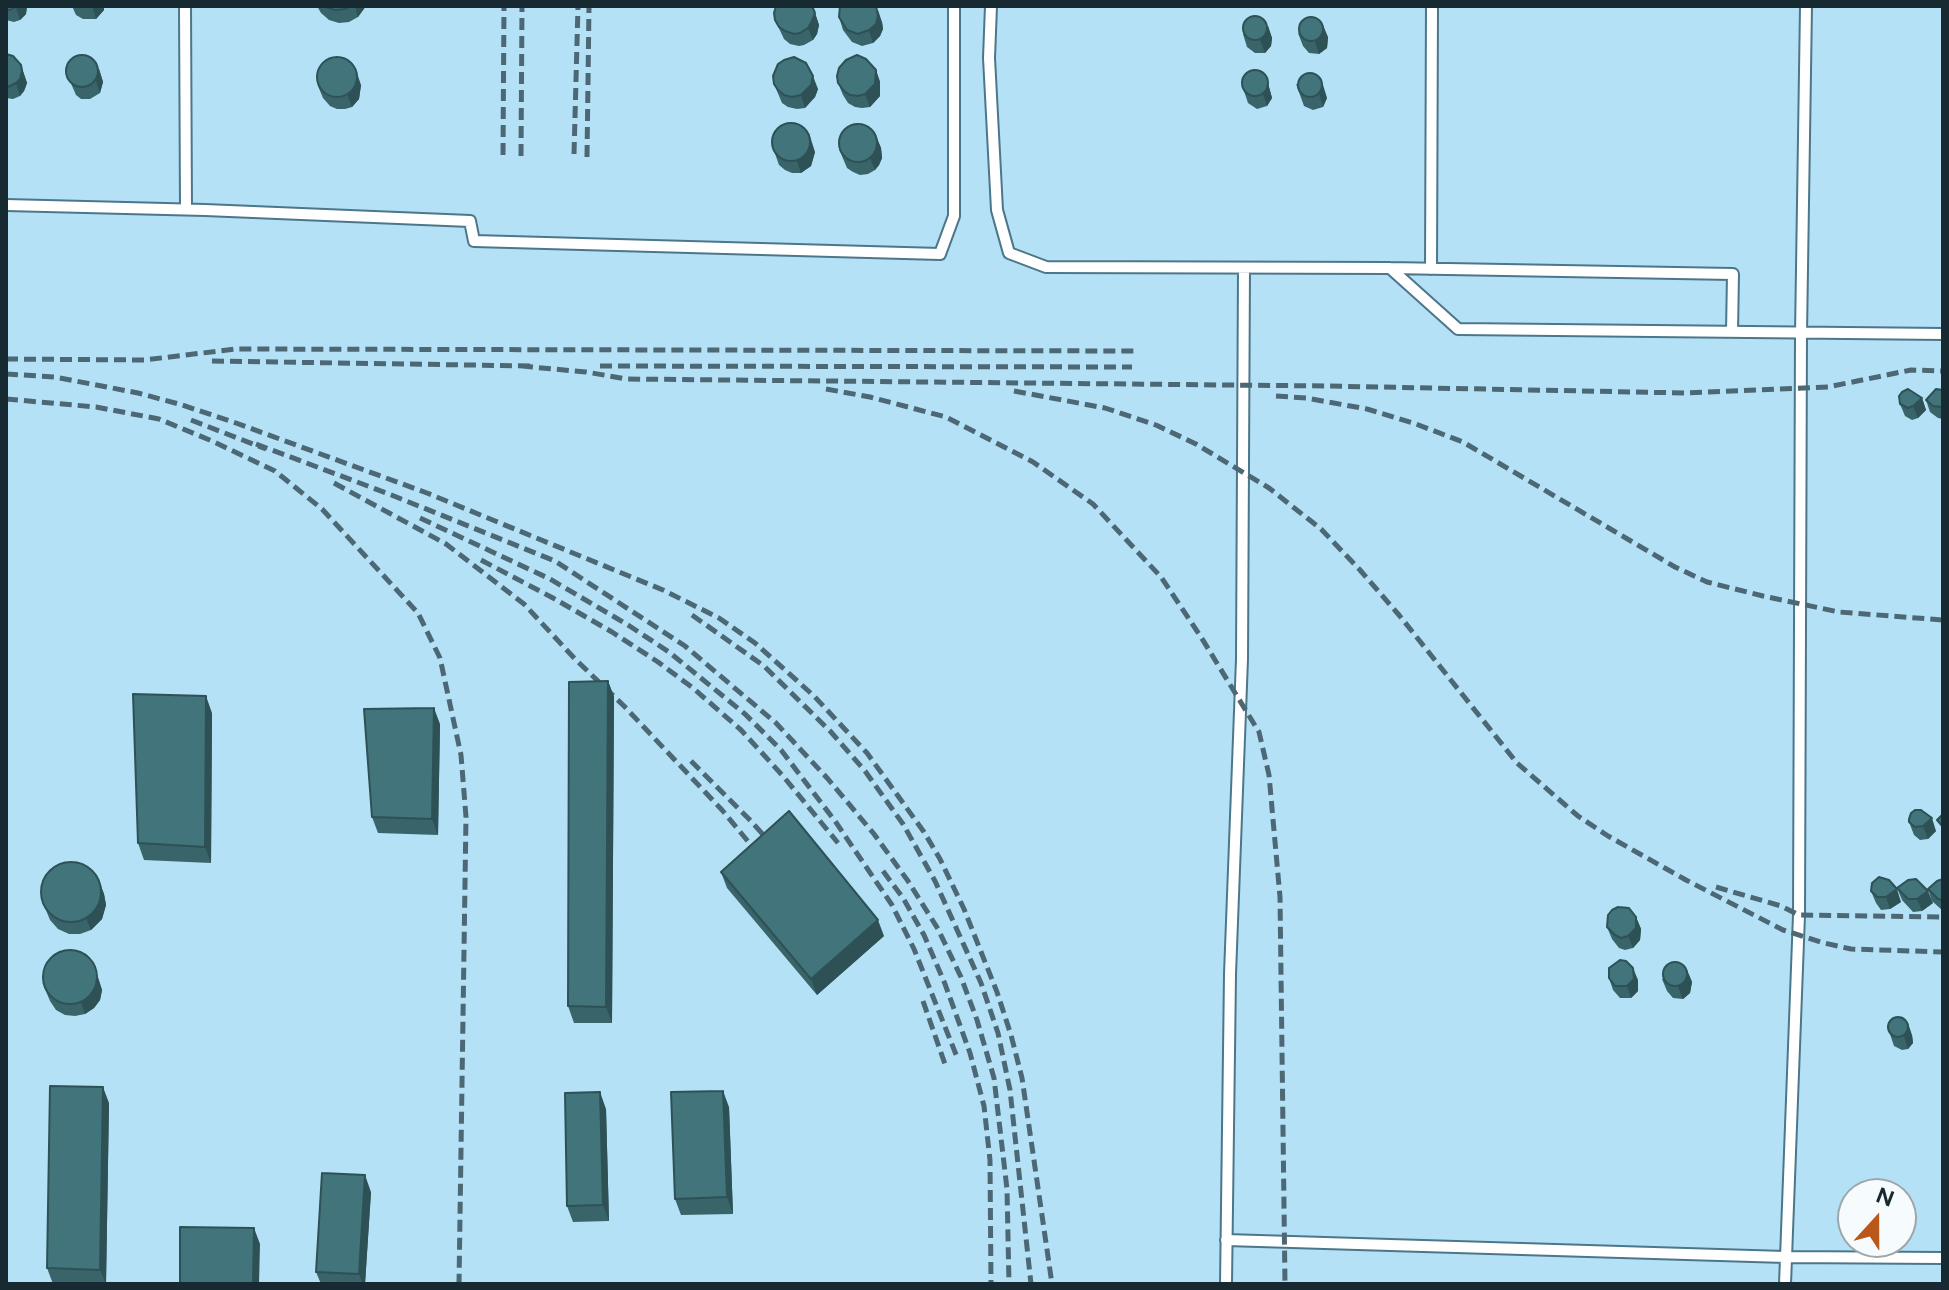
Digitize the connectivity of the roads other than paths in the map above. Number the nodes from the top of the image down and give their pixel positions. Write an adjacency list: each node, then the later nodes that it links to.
1 (185, 6): 7 (lane)
2 (954, 6): 7 (lane)
3 (991, 6): 8 (lane)
4 (1432, 6): 10 (lane)
5 (1806, 6): 12 (lane)
6 (6, 205): 7 (lane)
7 (186, 209)
8 (1244, 268): 9 (lane); 14 (lane)
9 (1390, 268): 10 (lane); 11 (lane)
10 (1431, 269): 11 (lane)
11 (1732, 332): 12 (lane)
12 (1801, 334): 13 (lane); 15 (lane)
13 (1943, 334)
14 (1226, 1240): 15 (lane); 17 (lane)
15 (1785, 1257): 16 (lane); 18 (lane)
16 (1943, 1258)
17 (1226, 1284)
18 (1785, 1284)

